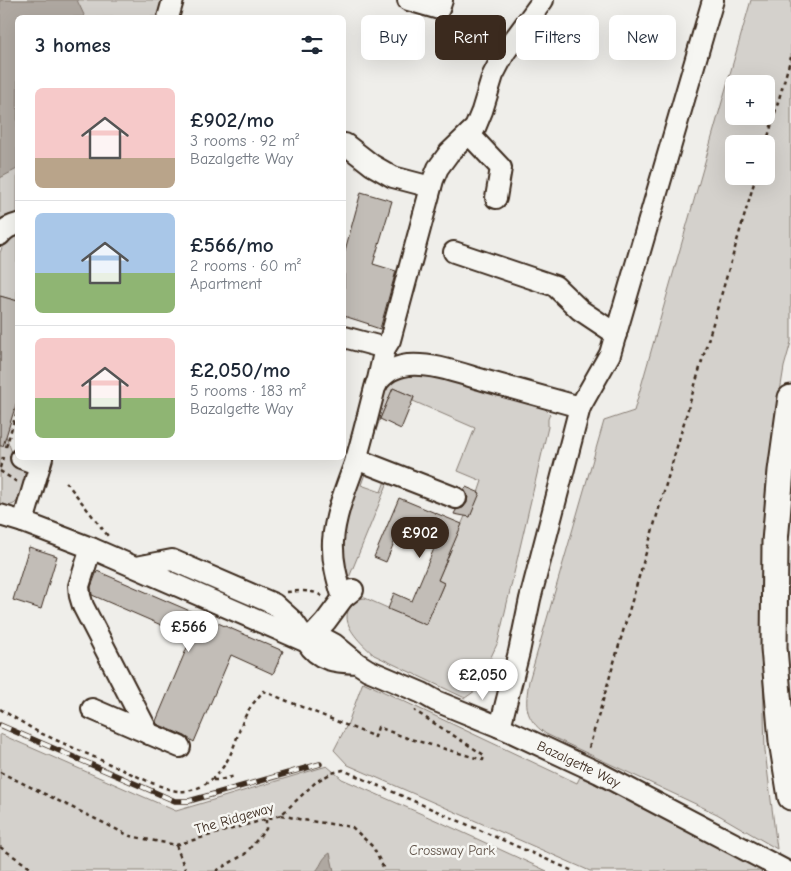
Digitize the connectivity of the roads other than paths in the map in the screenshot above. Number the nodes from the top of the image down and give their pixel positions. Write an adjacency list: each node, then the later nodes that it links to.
1 (173, 0): 6 (street)
2 (408, 0): 3 (street)
3 (442, 0)
4 (543, 0): 7 (street)
5 (714, 0): 14 (street)
6 (169, 15)
7 (469, 134): 9 (street); 10 (street)
8 (346, 145): 9 (street)
9 (431, 187): 16 (street)
10 (496, 198)
11 (15, 225): 12 (street)
12 (0, 235)
13 (454, 252): 14 (street)
14 (616, 334): 19 (street)
15 (346, 338): 16 (street)
16 (385, 348): 17 (street)
17 (376, 384): 19 (street); 20 (street)
18 (791, 398): 31 (main road)
19 (580, 406): 28 (street)
20 (356, 458): 22 (street); 26 (street)
21 (41, 461): 24 (street)
22 (456, 498)
23 (0, 515): 24 (street, Bazalgette Way)
24 (23, 522): 25 (street, Bazalgette Way)
25 (91, 548): 26 (street, Bazalgette Way); 29 (street)
26 (307, 642): 28 (street, Bazalgette Way)
27 (92, 709): 29 (street)
28 (500, 727): 32 (street, Bazalgette Way)
29 (149, 734): 30 (street)
30 (180, 747)
31 (791, 797)
32 (786, 871)

